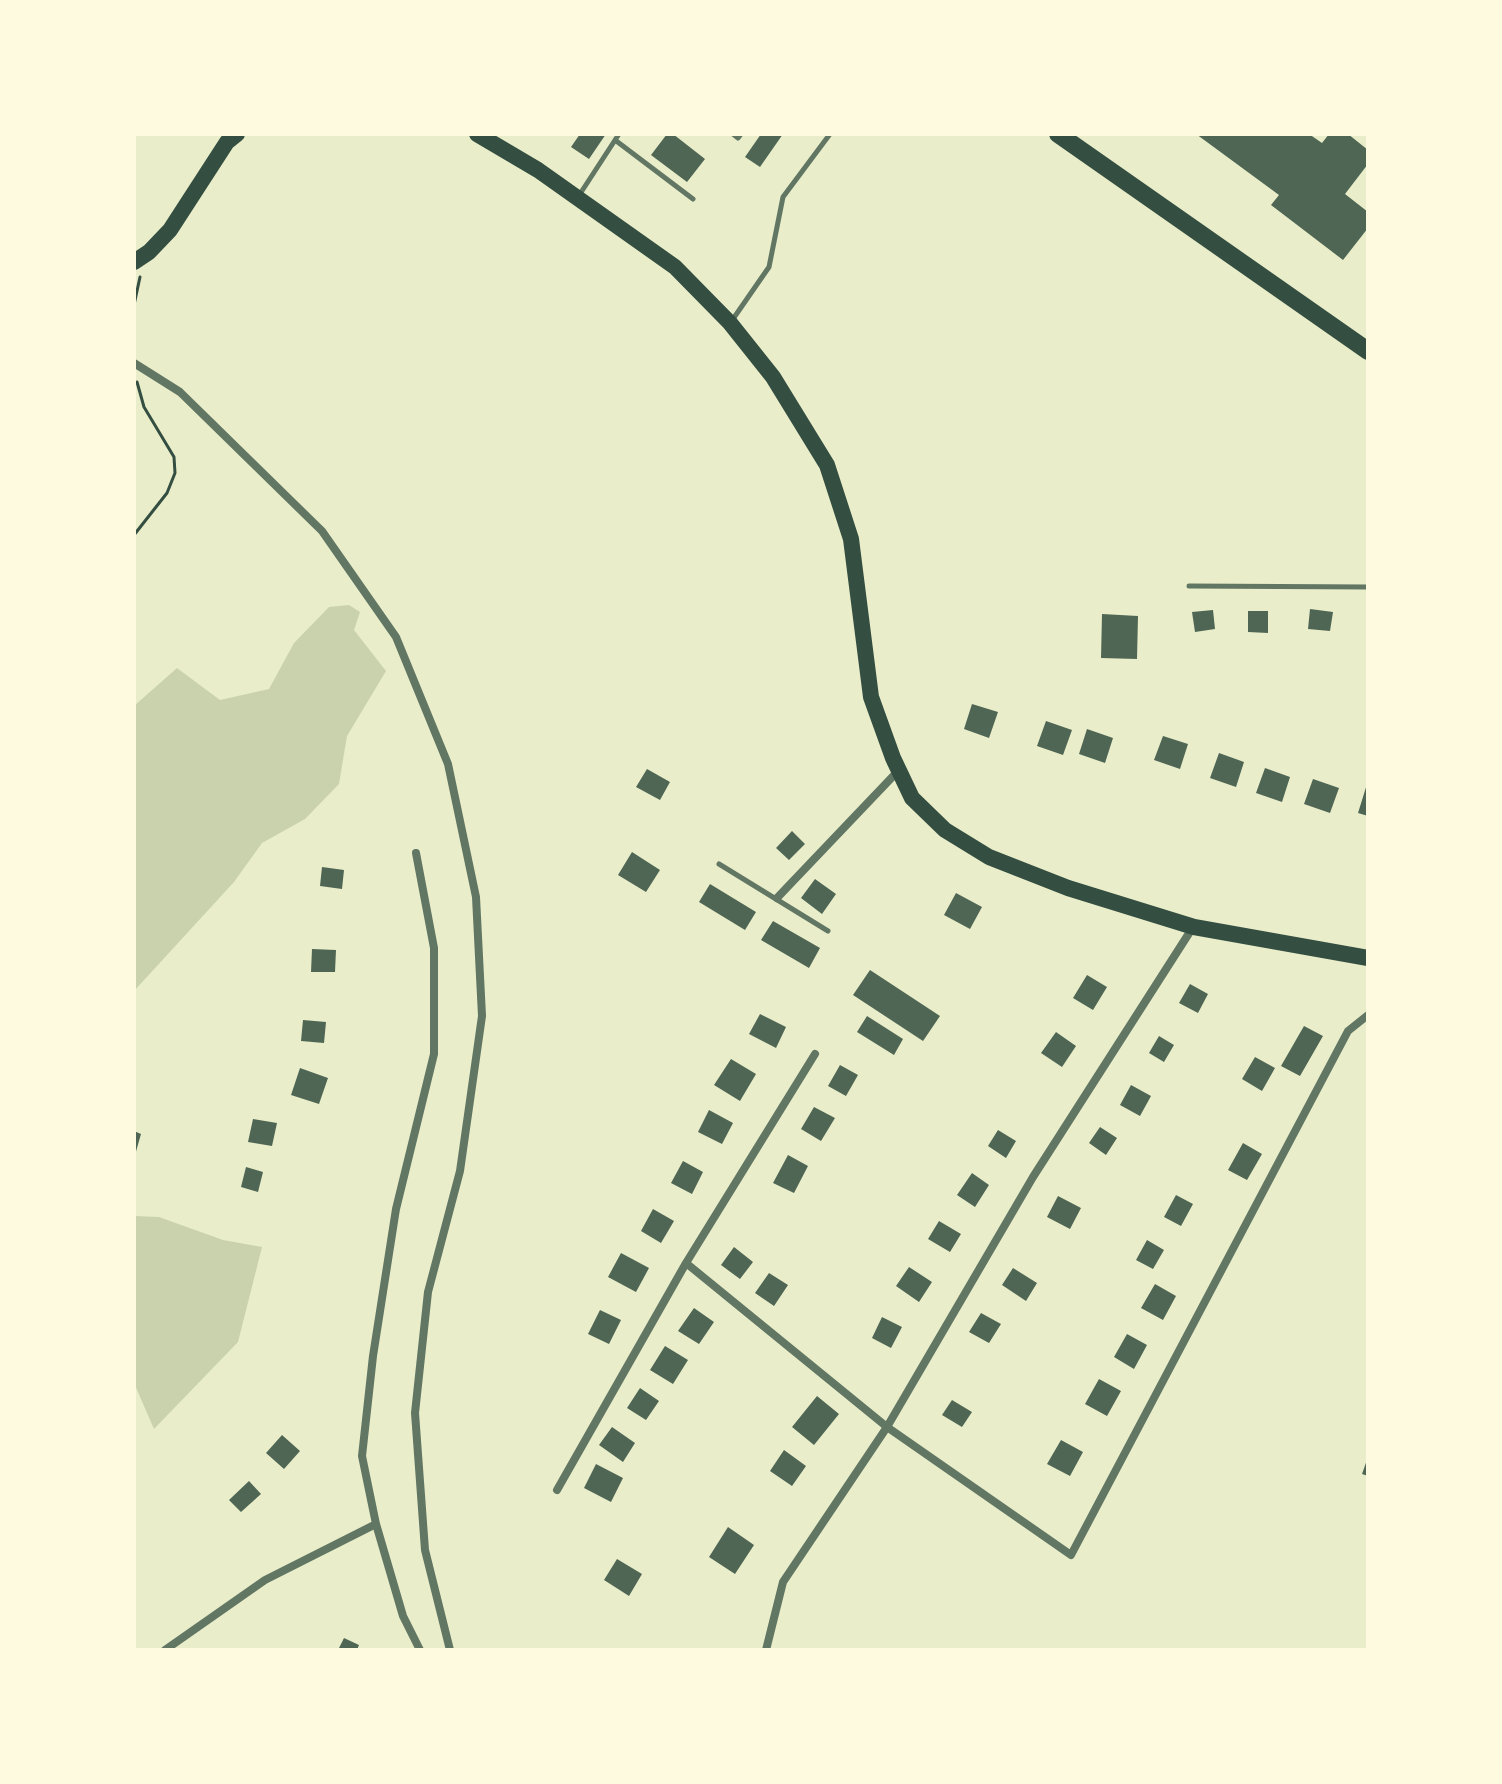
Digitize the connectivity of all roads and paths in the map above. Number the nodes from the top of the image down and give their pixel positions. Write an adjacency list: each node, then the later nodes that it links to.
1 (237, 134): 11 (main road)
2 (477, 134): 9 (main road)
3 (619, 134): 8 (lane)
4 (733, 134): 5 (lane)
5 (741, 134)
6 (830, 134): 12 (lane)
7 (1058, 134): 13 (highway)
8 (615, 140): 9 (lane); 10 (lane)
9 (577, 198): 12 (main road)
10 (693, 199)
11 (134, 262)
12 (730, 323): 19 (main road)
13 (1368, 351)
14 (134, 363): 34 (street)
15 (136, 378): 16 (path)
16 (134, 535)
17 (1189, 586): 18 (lane)
18 (1368, 587)
19 (896, 765): 22 (street); 23 (main road)
20 (416, 853): 31 (street)
21 (719, 864): 22 (lane)
22 (777, 898): 24 (lane)
23 (1194, 927): 25 (main road); 29 (street)
24 (828, 931)
25 (1368, 958)
26 (1368, 1015): 29 (street)
27 (815, 1054): 28 (street)
28 (686, 1263): 29 (street); 30 (street)
29 (887, 1427): 35 (street)
30 (557, 1490)
31 (376, 1524): 32 (street); 33 (street)
32 (165, 1650)
33 (420, 1650)
34 (450, 1650)
35 (766, 1650)

